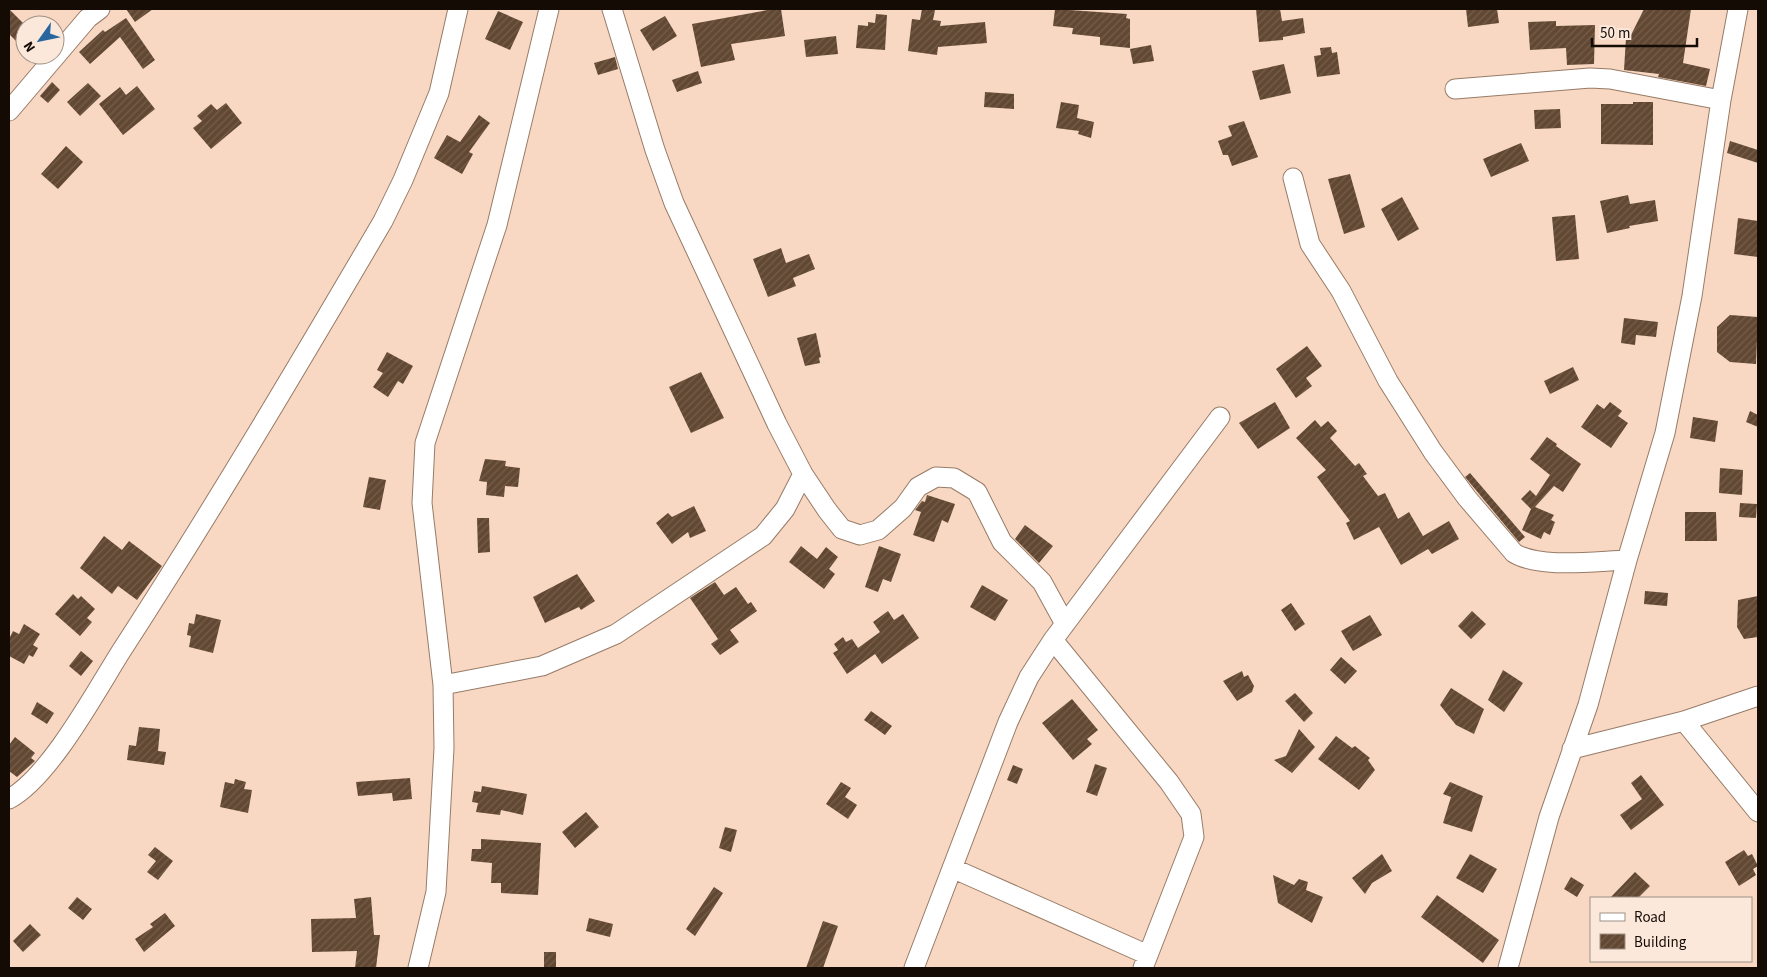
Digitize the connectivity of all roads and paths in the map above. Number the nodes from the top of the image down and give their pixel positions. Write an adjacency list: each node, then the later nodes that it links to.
1 (100, 9): 8 (street)
2 (458, 9): 19 (street)
3 (549, 9): 15 (street)
4 (612, 9): 11 (street)
5 (1738, 9): 7 (street)
6 (1455, 89): 7 (street)
7 (1721, 100): 12 (street)
8 (9, 111)
9 (1294, 178): 12 (street)
10 (1220, 418): 13 (street)
11 (803, 474): 13 (street); 15 (street)
12 (1627, 560): 18 (street)
13 (1065, 624): 14 (street)
14 (1053, 640): 21 (street); 22 (street)
15 (443, 685): 23 (street)
16 (1758, 696): 17 (street)
17 (1684, 721): 18 (street); 20 (street)
18 (1572, 749): 25 (street)
19 (9, 799)
20 (1758, 812)
21 (952, 868): 22 (street); 24 (street)
22 (1146, 961)
23 (418, 968)
24 (914, 968)
25 (1508, 968)

